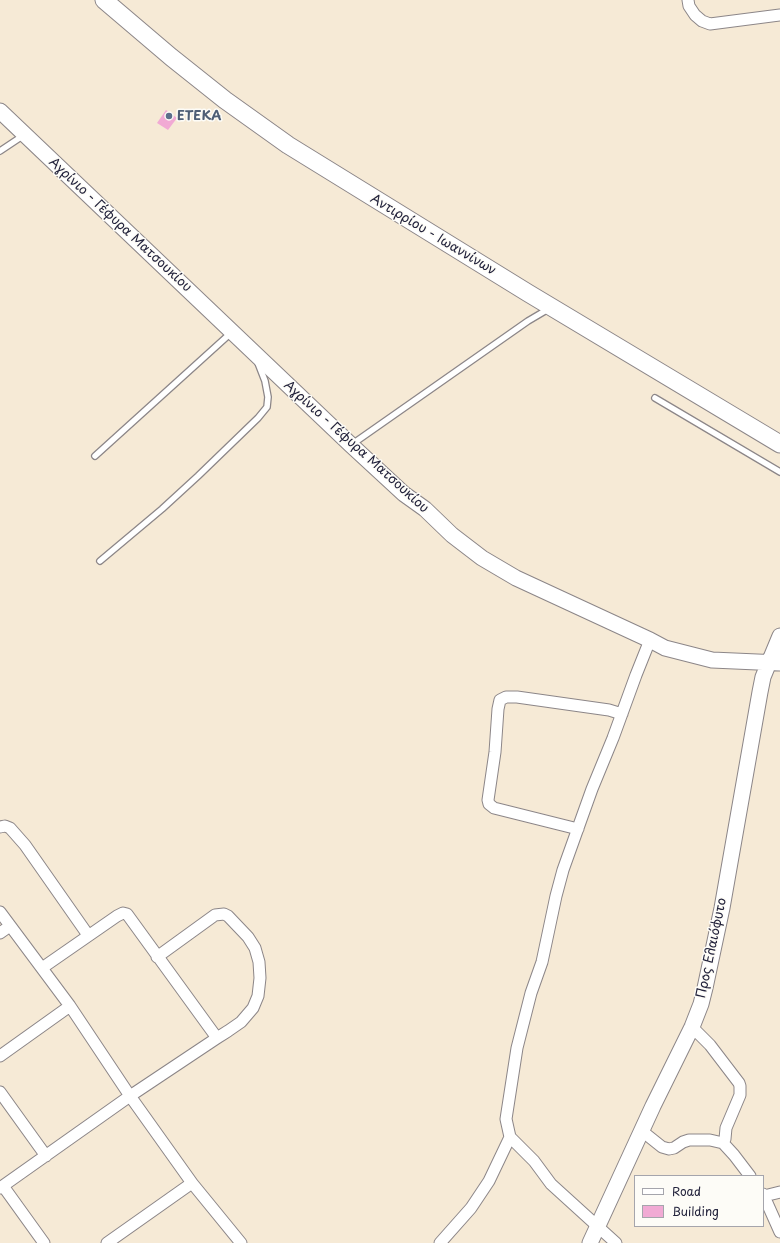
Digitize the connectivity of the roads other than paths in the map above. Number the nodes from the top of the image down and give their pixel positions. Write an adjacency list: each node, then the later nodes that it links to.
1 (104, 0): 7 (main road, Αντιρρίου - Ιωαννίνων)
2 (688, 0): 3 (street)
3 (780, 15)
4 (0, 111): 5 (main road, Αγρίνιο - Γέφυρα Ματσουκίου)
5 (24, 135): 6 (lane); 8 (main road, Αγρίνιο - Γέφυρα Ματσουκίου)
6 (0, 151)
7 (552, 307): 11 (main road, Αντιρρίου - Ιωαννίνων); 12 (lane)
8 (232, 332): 9 (main road, Αγρίνιο - Γέφυρα Ματσουκίου); 13 (lane)
9 (254, 353): 12 (main road, Αγρίνιο - Γέφυρα Ματσουκίου); 15 (lane)
10 (655, 398): 14 (lane)
11 (780, 444)
12 (351, 445): 17 (main road, Αγρίνιο - Γέφυρα Ματσουκίου)
13 (95, 456)
14 (780, 472)
15 (100, 561)
16 (780, 636): 18 (main road, Προς Ελαιόφυτο)
17 (650, 640): 18 (main road, Αγρίνιο - Γέφυρα Ματσουκίου); 19 (street)
18 (774, 663): 29 (main road, Προς Ελαιόφυτο)
19 (622, 714): 21 (street); 21 (street)
20 (0, 827): 25 (street)
21 (578, 829): 35 (street)
22 (0, 912): 23 (street)
23 (10, 926): 24 (street); 27 (street)
24 (0, 933)
25 (88, 936): 26 (street); 27 (street)
26 (157, 957): 30 (street); 30 (street)
27 (42, 968): 28 (street)
28 (70, 1006): 31 (street); 33 (street)
29 (692, 1027): 34 (main road, Προς Ελαιόφυτο); 36 (street)
30 (217, 1038): 33 (street)
31 (0, 1056)
32 (0, 1092): 37 (street)
33 (130, 1096): 37 (street); 39 (street)
34 (642, 1131): 36 (street); 43 (main road, Προς Ελαιόφυτο)
35 (510, 1137): 43 (street); 48 (street)
36 (723, 1143): 38 (street)
37 (46, 1156): 40 (street)
38 (749, 1175)
39 (192, 1183): 46 (street); 47 (street)
40 (1, 1187): 45 (street)
41 (780, 1192): 42 (street)
42 (764, 1195): 44 (street)
43 (597, 1227): 49 (main road, Προς Ελαιόφυτο); 50 (street)
44 (780, 1232)
45 (44, 1243)
46 (107, 1243)
47 (241, 1243)
48 (440, 1243)
49 (590, 1243)
50 (616, 1243)

